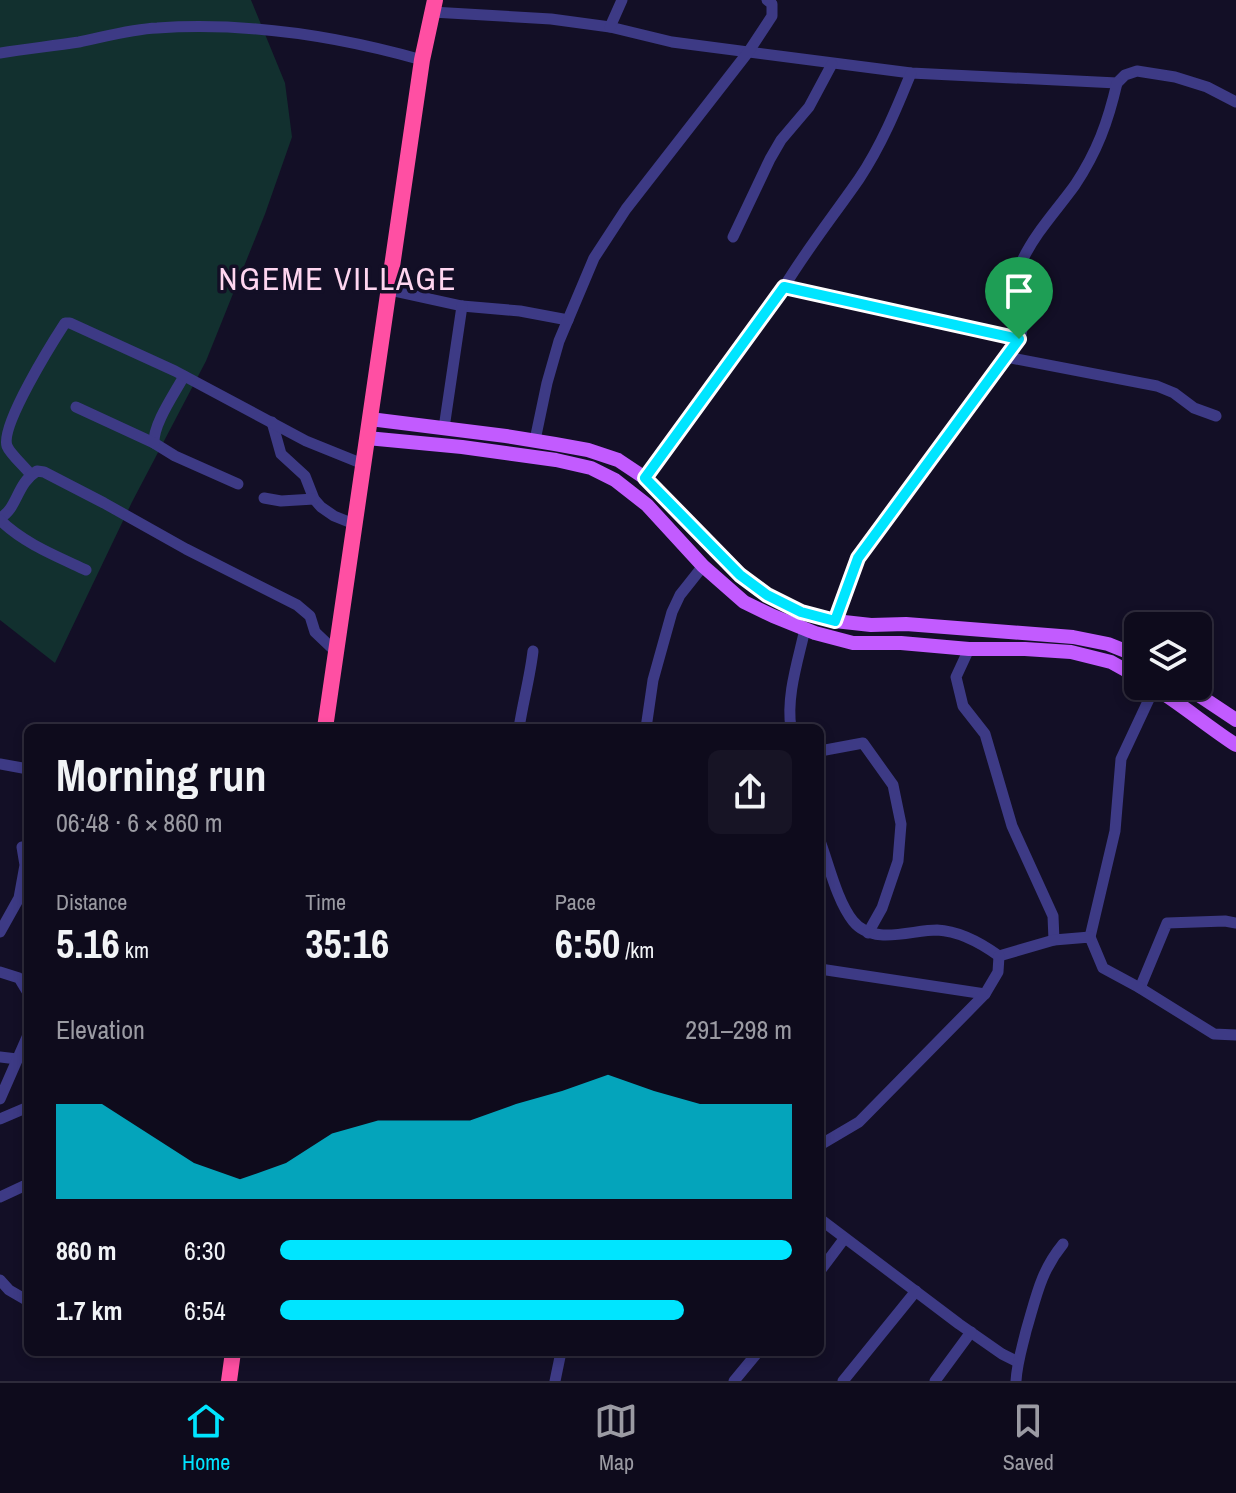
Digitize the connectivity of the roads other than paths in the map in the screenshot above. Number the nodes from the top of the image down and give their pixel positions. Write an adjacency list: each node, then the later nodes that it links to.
1 (622, 0): 4 (street)
2 (767, 0): 5 (street)
3 (433, 6): 4 (street); 7 (highway)
4 (610, 27): 5 (street)
5 (749, 51): 8 (street); 16 (street)
6 (0, 53): 7 (street)
7 (422, 60): 14 (highway)
8 (832, 64): 9 (street); 12 (street)
9 (911, 73): 10 (street); 13 (street)
10 (1117, 83): 11 (street); 17 (street)
11 (1236, 102)
12 (733, 237)
13 (784, 287): 17 (street); 30 (street)
14 (389, 290): 15 (street); 22 (highway)
15 (462, 306): 16 (street); 24 (street)
16 (568, 320): 26 (street)
17 (1019, 339): 18 (street)
18 (1006, 357): 21 (street); 38 (street)
19 (184, 376): 23 (street); 27 (street); 29 (street)
20 (76, 407): 27 (street)
21 (1216, 416)
22 (370, 419): 24 (main road); 25 (highway)
23 (272, 422): 28 (street); 33 (street)
24 (444, 428): 26 (main road)
25 (367, 438): 28 (highway); 36 (main road)
26 (535, 440): 30 (main road)
27 (154, 443): 31 (street)
28 (363, 464): 35 (highway)
29 (31, 475): 34 (street); 42 (street)
30 (645, 478): 38 (main road)
31 (238, 484)
32 (264, 498): 33 (street)
33 (314, 499): 35 (street)
34 (0, 519): 37 (street)
35 (354, 524): 42 (highway)
36 (703, 566): 39 (main road); 51 (street)
37 (86, 570)
38 (835, 621): 41 (main road)
39 (805, 629): 40 (main road); 52 (street)
40 (969, 649): 44 (main road); 65 (street)
41 (1124, 650)
42 (335, 651): 49 (highway)
43 (533, 651): 50 (street)
44 (1124, 669)
45 (1149, 700): 64 (street)
46 (1174, 700): 53 (main road)
47 (1206, 700): 48 (main road)
48 (1236, 720)
49 (326, 724)
50 (520, 724)
51 (647, 724)
52 (790, 724)
53 (1236, 745)
54 (824, 750): 63 (street)
55 (0, 764): 56 (street)
56 (24, 768)
57 (22, 847): 59 (street)
58 (824, 852): 63 (street)
59 (24, 859)
60 (24, 870): 62 (street)
61 (1236, 923): 70 (street)
62 (0, 932)
63 (868, 933): 66 (street)
64 (1090, 937): 65 (street); 70 (street)
65 (1054, 940): 66 (street)
66 (999, 956): 71 (street)
67 (824, 970): 71 (street)
68 (0, 972): 69 (street)
69 (24, 974)
70 (1140, 988): 72 (street)
71 (985, 994): 79 (street)
72 (1236, 1035)
73 (24, 1044): 75 (street)
74 (0, 1057): 75 (street)
75 (17, 1059): 76 (street)
76 (0, 1099)
77 (24, 1109): 78 (street)
78 (0, 1119)
79 (824, 1143)
80 (24, 1186): 81 (street)
81 (0, 1197)
82 (824, 1222): 83 (street)
83 (844, 1239): 85 (street); 87 (street)
84 (1063, 1244): 93 (street)
85 (824, 1266)
86 (0, 1280): 88 (street)
87 (916, 1291): 89 (street); 97 (street)
88 (24, 1299)
89 (971, 1332): 93 (street); 98 (street)
90 (232, 1356): 94 (highway)
91 (560, 1356): 95 (street)
92 (755, 1356): 96 (street)
93 (1018, 1362): 99 (street)
94 (229, 1381)
95 (555, 1381)
96 (734, 1381)
97 (843, 1381)
98 (935, 1381)
99 (1016, 1381)

